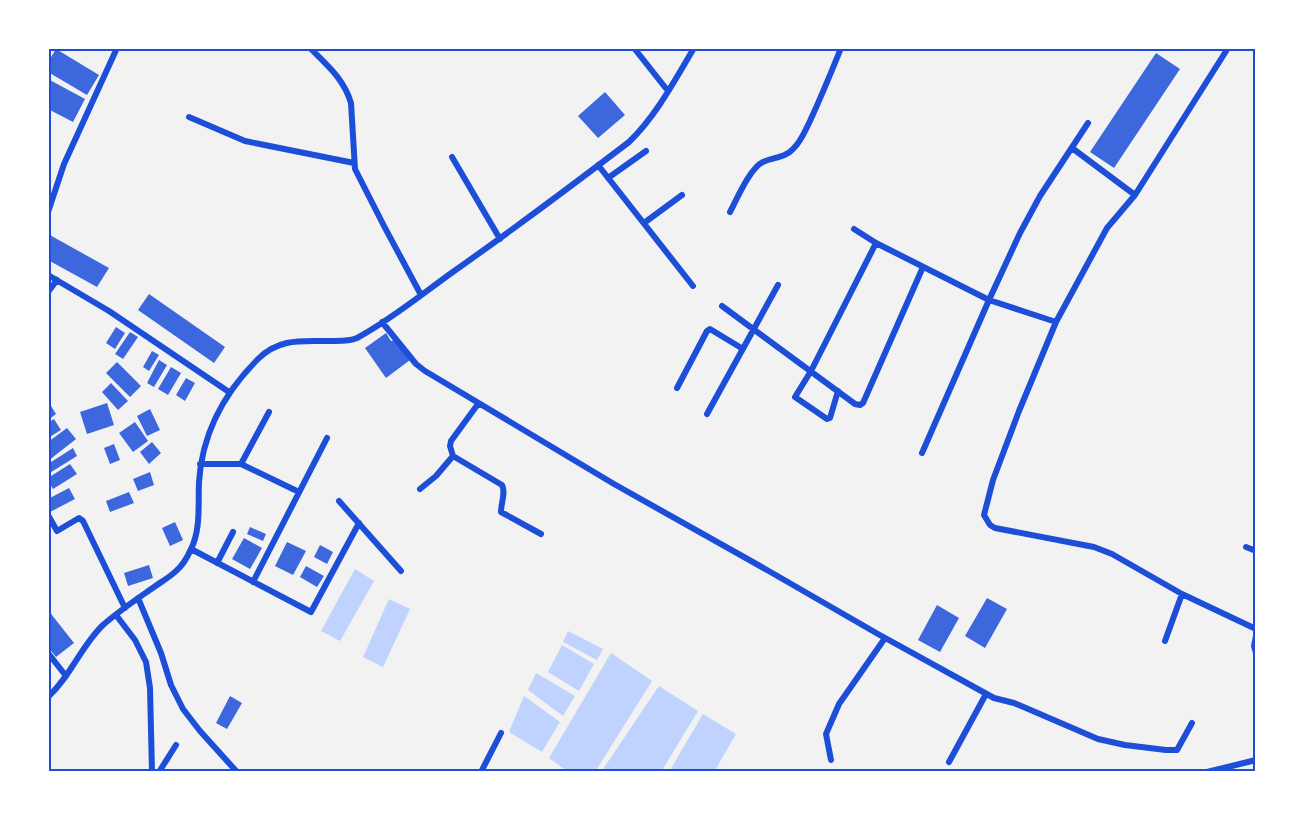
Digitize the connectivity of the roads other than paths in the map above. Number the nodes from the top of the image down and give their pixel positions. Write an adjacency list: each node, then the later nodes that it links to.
1 (117, 48): 18 (street)
2 (310, 48): 13 (street)
3 (634, 48): 7 (street)
4 (694, 48): 7 (street)
5 (841, 48): 19 (street)
6 (1228, 48): 17 (street)
7 (668, 91): 14 (street)
8 (189, 117): 13 (street)
9 (1088, 123): 10 (street)
10 (1072, 148): 17 (street); 31 (street)
11 (646, 151): 15 (street)
12 (452, 157): 22 (street)
13 (354, 163): 30 (street)
14 (598, 165): 15 (street); 22 (street)
15 (608, 178): 20 (street)
16 (682, 195): 20 (street)
17 (1135, 195): 34 (street)
18 (48, 212)
19 (730, 212)
20 (644, 224): 28 (street)
21 (854, 229): 23 (street)
22 (500, 239): 30 (street)
23 (876, 243): 24 (street); 37 (street)
24 (923, 267): 31 (street); 39 (street)
25 (48, 275): 26 (street)
26 (57, 280): 29 (street); 40 (street)
27 (778, 285): 35 (street)
28 (693, 286)
29 (48, 292)
30 (421, 295): 33 (street)
31 (988, 300): 34 (street); 45 (street)
32 (722, 306): 35 (street)
33 (382, 322): 40 (street); 41 (street)
34 (1056, 322): 62 (street)
35 (754, 329): 36 (street); 37 (street)
36 (743, 350): 38 (street); 43 (street)
37 (811, 371): 39 (street); 39 (street)
38 (677, 388)
39 (838, 391)
40 (229, 393): 47 (street)
41 (478, 404): 46 (street); 68 (street)
42 (270, 411): 48 (street)
43 (707, 414)
44 (327, 438): 50 (street)
45 (922, 453)
46 (453, 456): 49 (street); 55 (street)
47 (200, 464): 48 (street); 57 (street)
48 (241, 464): 50 (street)
49 (420, 489)
50 (299, 492): 61 (street)
51 (339, 501): 53 (street)
52 (48, 515): 64 (street)
53 (359, 524): 60 (street); 61 (street)
54 (233, 532): 59 (street)
55 (541, 534)
56 (1246, 548): 58 (street)
57 (191, 549): 59 (street); 63 (street)
58 (1256, 551)
59 (217, 563): 61 (street)
60 (401, 571)
61 (253, 582)
62 (1182, 594): 66 (street); 69 (street)
63 (138, 598): 64 (street); 83 (street)
64 (125, 608): 65 (street)
65 (116, 615): 72 (street); 81 (street)
66 (1256, 629)
67 (1256, 636): 71 (street)
68 (885, 638): 73 (street); 78 (street)
69 (1165, 641)
70 (48, 652): 72 (street)
71 (1256, 653)
72 (66, 676): 74 (street)
73 (986, 694): 75 (street); 80 (street)
74 (48, 697)
75 (1192, 723)
76 (501, 733): 84 (street)
77 (177, 745): 82 (street)
78 (831, 760)
79 (1256, 760): 85 (street)
80 (949, 762)
81 (152, 772)
82 (159, 772)
83 (237, 772)
84 (481, 772)
85 (1207, 772)

